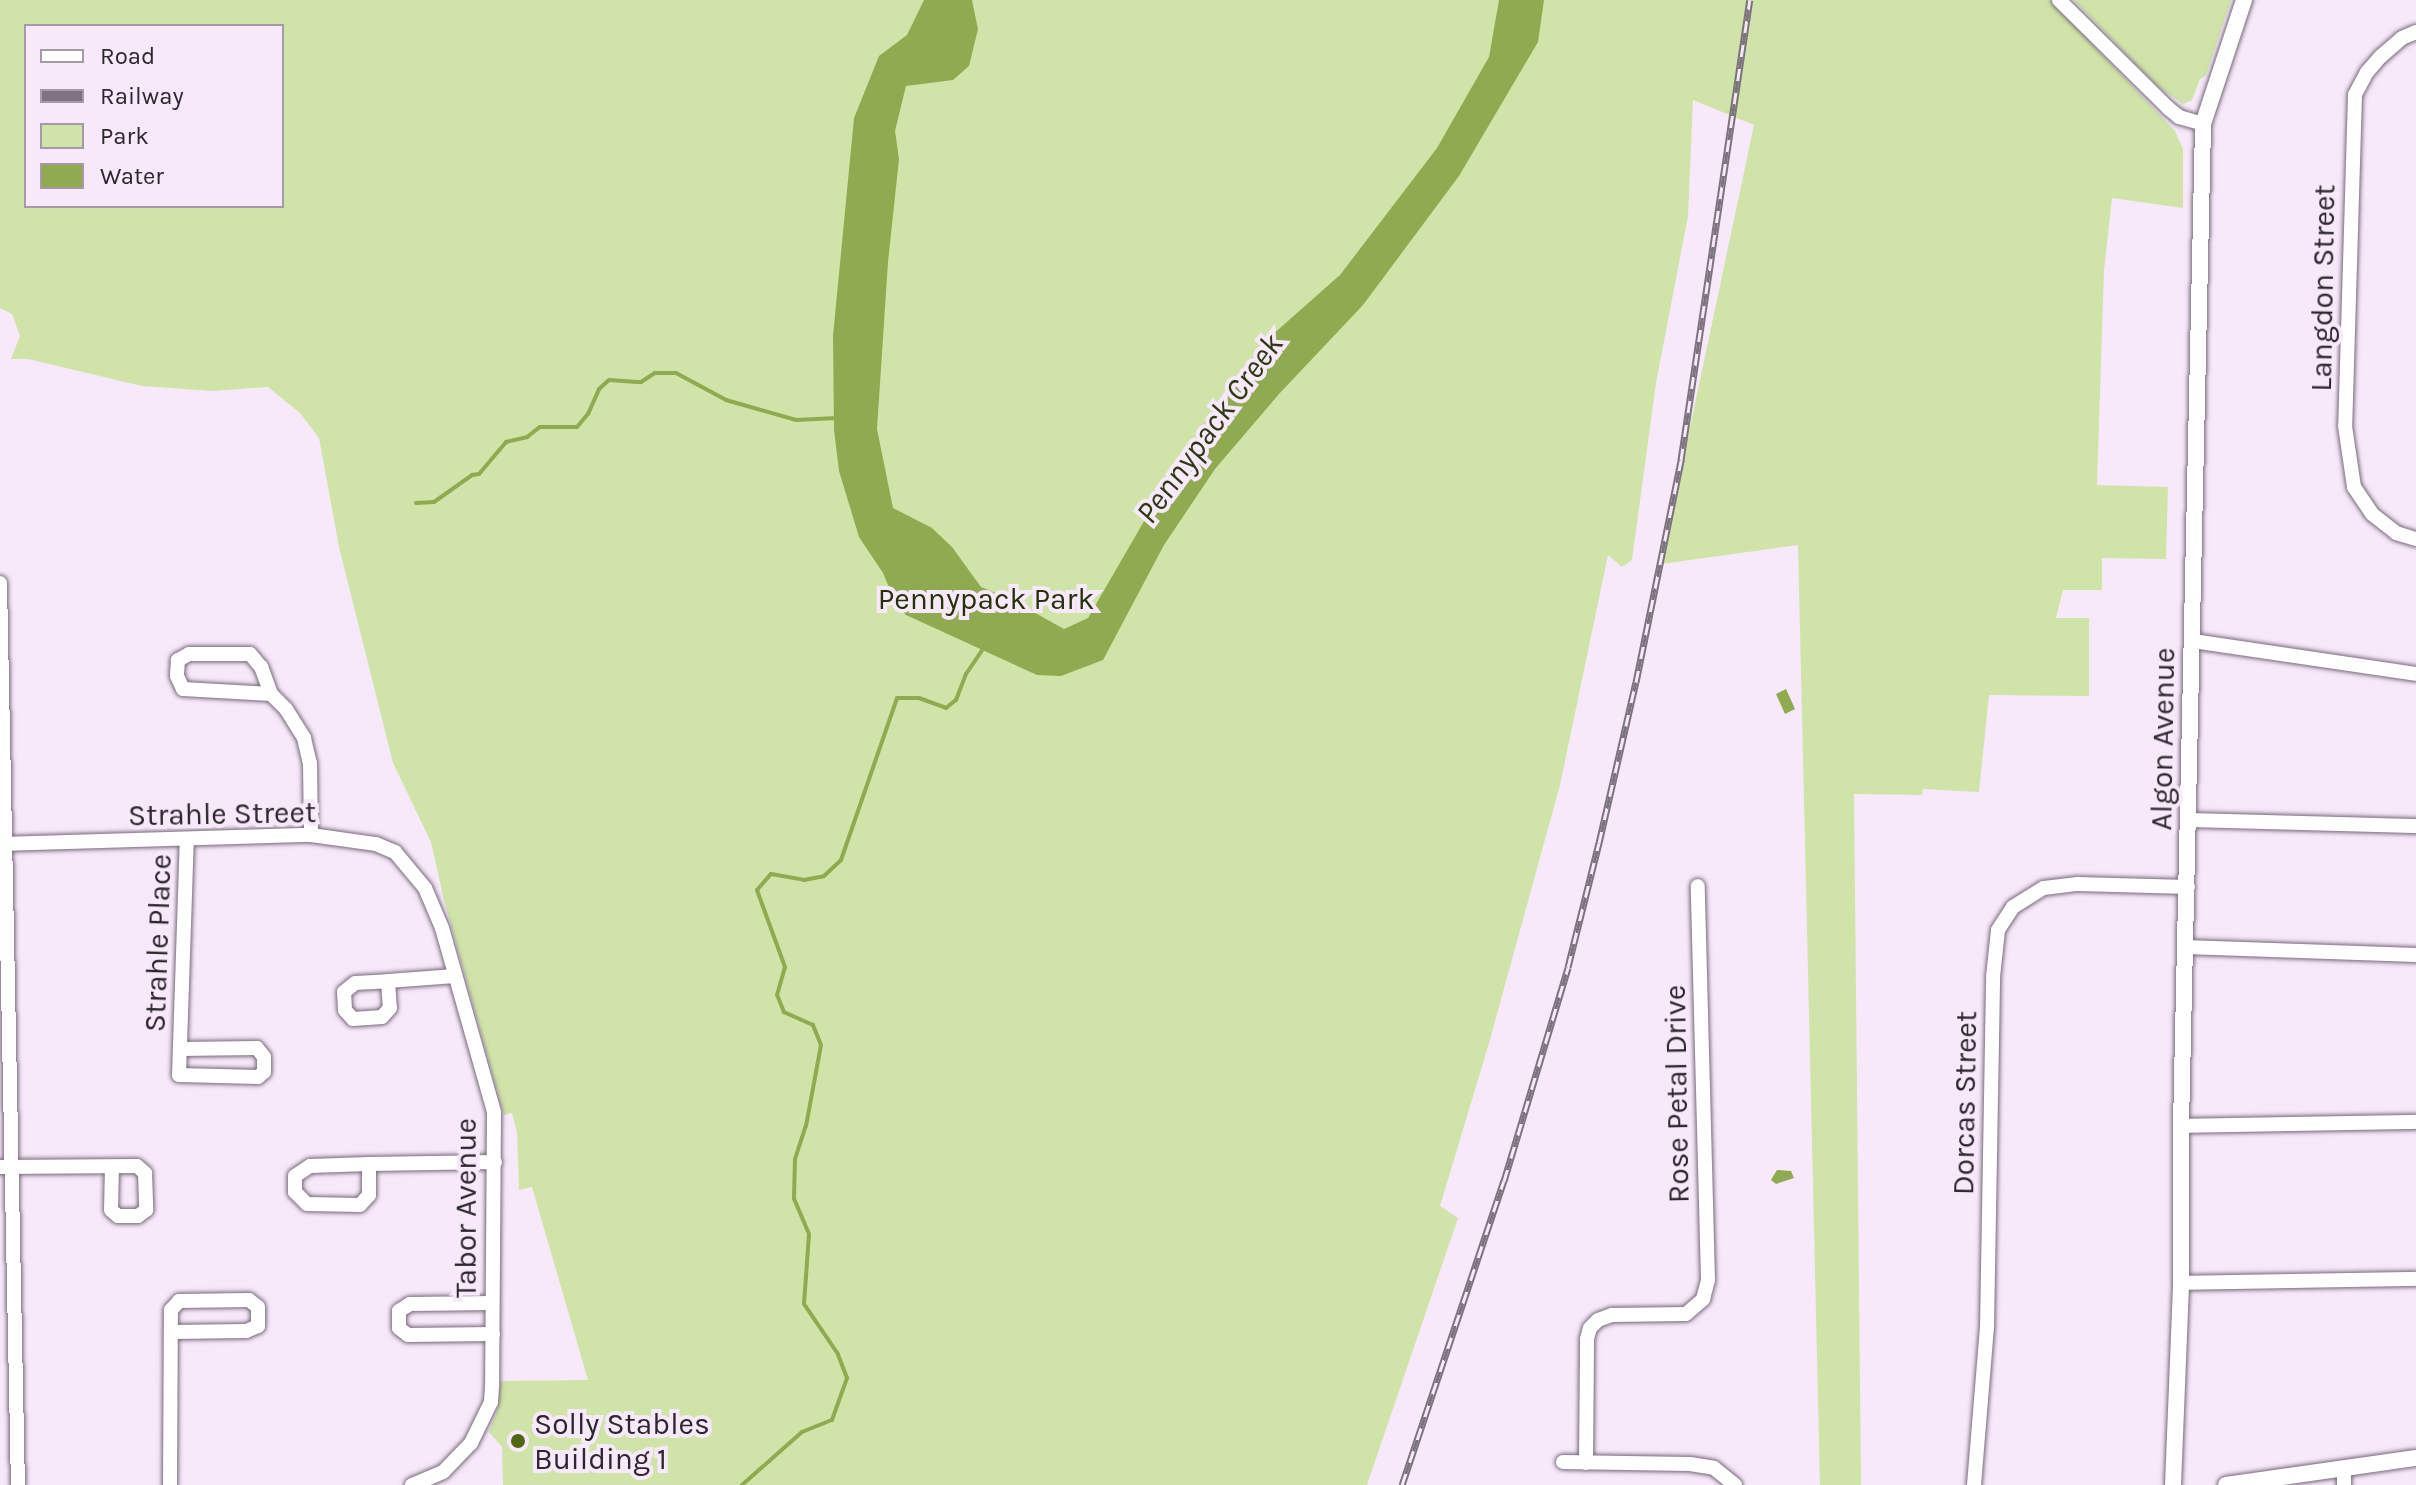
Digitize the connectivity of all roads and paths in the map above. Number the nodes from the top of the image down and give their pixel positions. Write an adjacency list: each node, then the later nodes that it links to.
1 (2059, 0): 4 (street)
2 (2244, 0): 4 (street, Algon Avenue)
3 (2416, 32): 5 (street, Langdon Street)
4 (2203, 124): 7 (street, Algon Avenue)
5 (2416, 539)
6 (0, 583): 9 (street)
7 (2193, 641): 8 (street); 11 (street, Algon Avenue)
8 (2416, 674)
9 (1, 680): 15 (street)
10 (271, 694): 10 (street); 13 (street)
11 (2188, 820): 12 (street); 17 (street, Algon Avenue)
12 (2416, 826)
13 (311, 835): 14 (street, Strahle Street); 18 (street, Strahle Street)
14 (187, 839): 15 (street, Strahle Street); 24 (street, Strahle Place)
15 (3, 844): 23 (street)
16 (1698, 886): 40 (street, Rose Petal Drive)
17 (2188, 887): 19 (street, Algon Avenue); 46 (street, Dorcas Street)
18 (425, 888): 21 (street, Tabor Avenue)
19 (2185, 947): 20 (street); 26 (street, Algon Avenue)
20 (2416, 955)
21 (455, 976): 22 (street); 27 (street, Tabor Avenue)
22 (388, 981)
23 (4, 1006): 29 (street)
24 (180, 1049): 24 (street, Strahle Place)
25 (2416, 1122): 26 (street)
26 (2181, 1126): 32 (street, Algon Avenue)
27 (495, 1162): 28 (street); 33 (street, Tabor Avenue)
28 (369, 1164): 28 (street)
29 (6, 1167): 30 (street); 35 (street)
30 (112, 1167)
31 (2416, 1279): 32 (street)
32 (2181, 1283): 47 (street, Algon Avenue)
33 (492, 1303): 37 (street, Tabor Avenue); 37 (street)
34 (0, 1321): 35 (street)
35 (16, 1321): 42 (street)
36 (171, 1332): 36 (street); 43 (street)
37 (493, 1334): 44 (street, Tabor Avenue)
38 (2416, 1458): 41 (street)
39 (1563, 1462): 40 (street)
40 (1586, 1463): 45 (street)
41 (2344, 1476): 48 (street)
42 (18, 1485)
43 (170, 1485)
44 (412, 1485)
45 (1735, 1485)
46 (1974, 1485)
47 (2173, 1485)
48 (2226, 1485)

